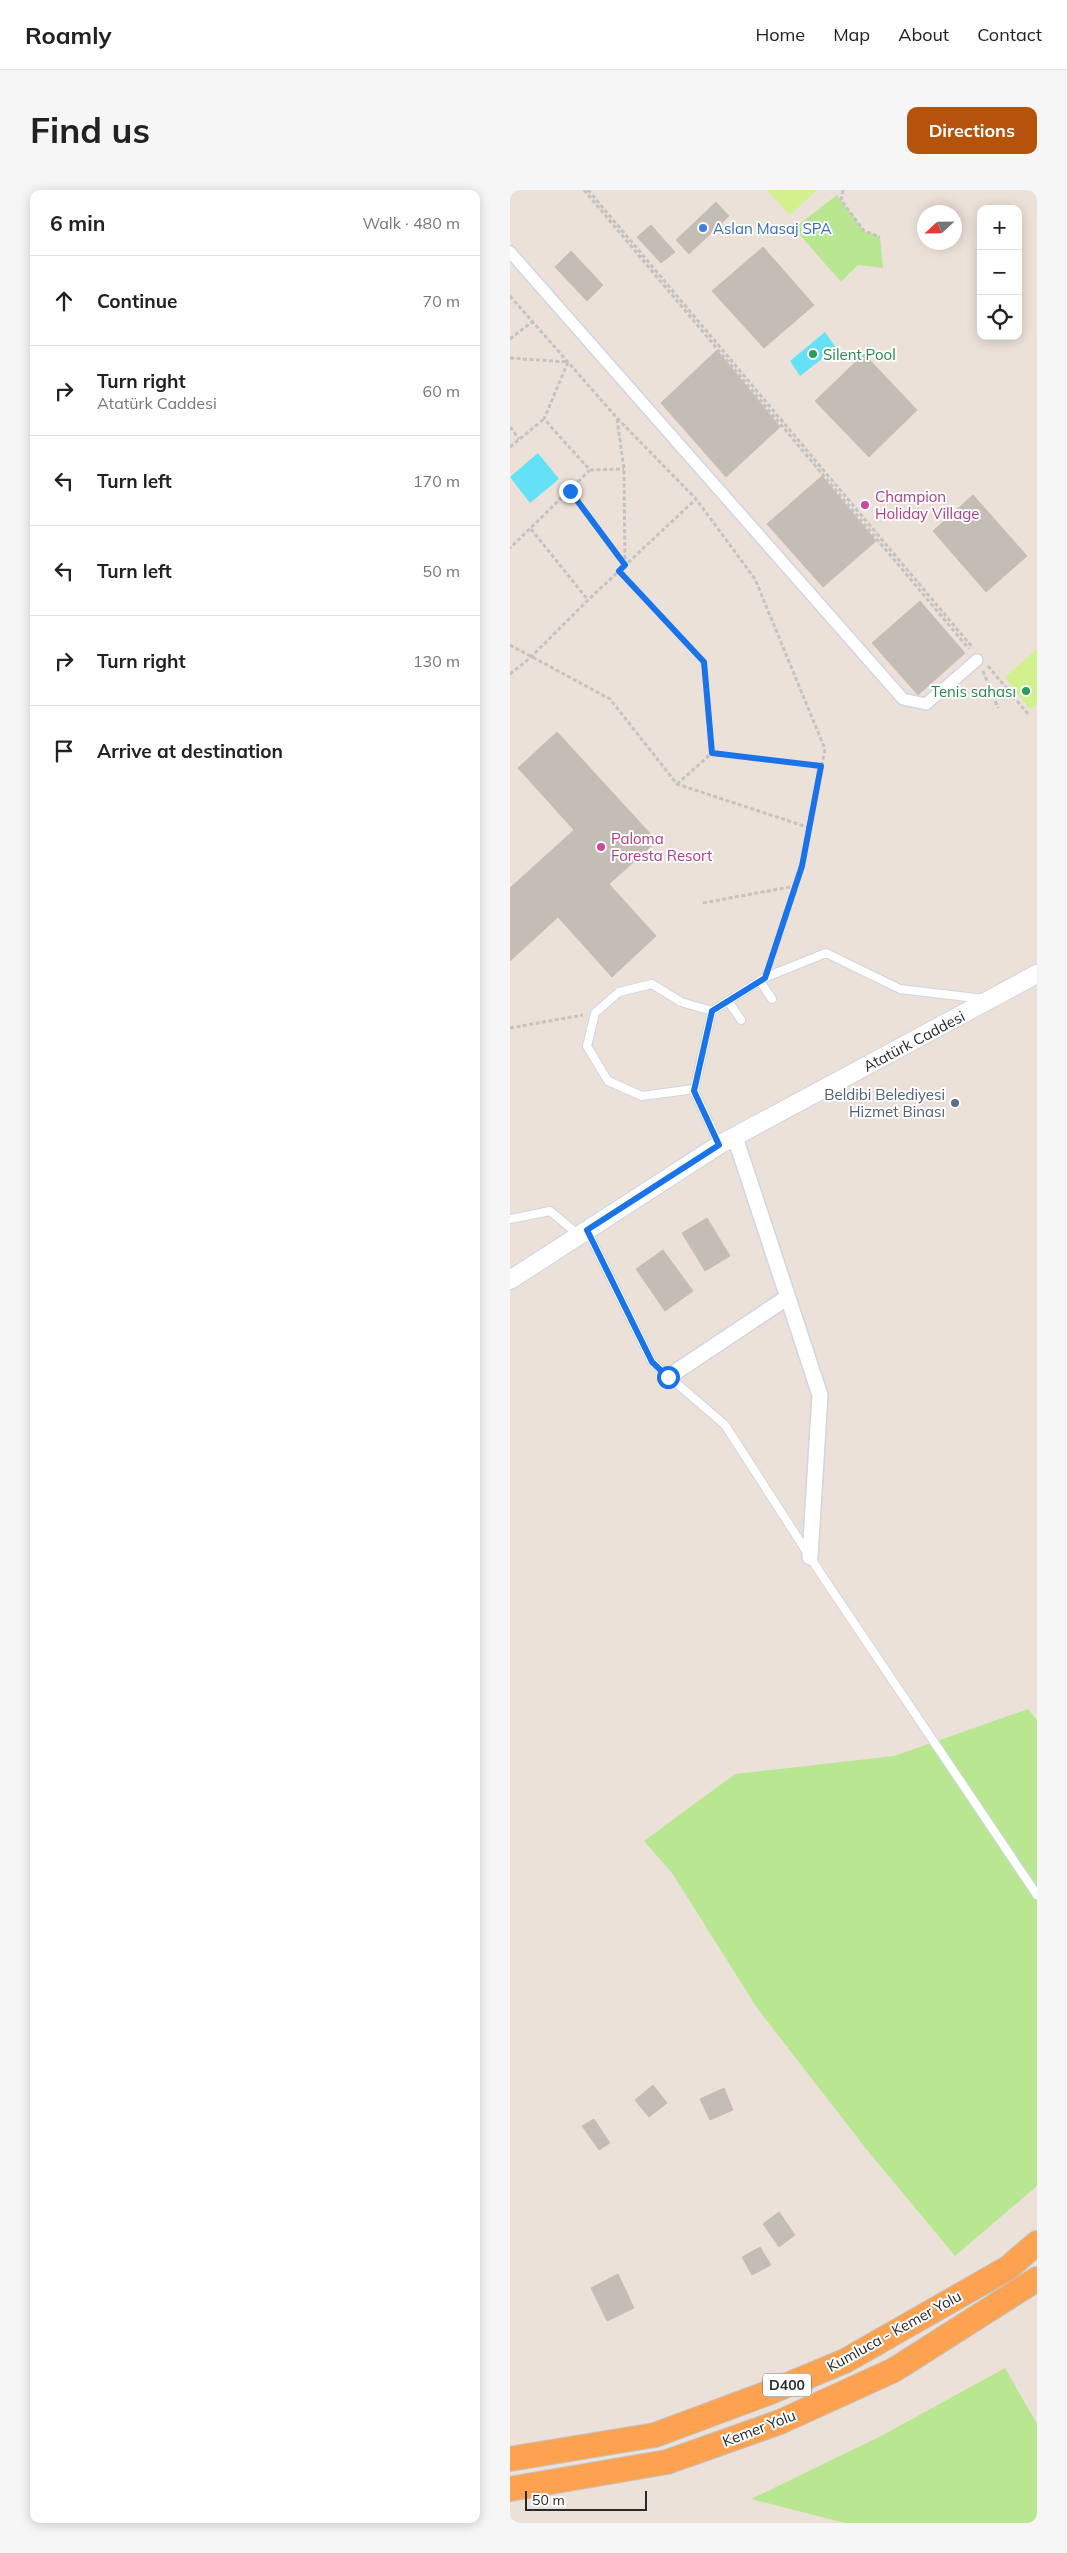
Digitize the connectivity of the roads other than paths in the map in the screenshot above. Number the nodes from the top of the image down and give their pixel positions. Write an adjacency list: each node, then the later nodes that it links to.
1 (510, 252): 2 (street)
2 (979, 658)
3 (1037, 974): 6 (street, Atatürk Caddesi)
4 (763, 979): 5 (lane); 6 (lane); 7 (lane)
5 (772, 999)
6 (991, 1000): 11 (street, Atatürk Caddesi)
7 (728, 1001): 8 (lane); 9 (lane)
8 (712, 1011): 10 (lane); 10 (lane)
9 (741, 1020)
10 (694, 1089): 12 (lane)
11 (735, 1137): 12 (street, Atatürk Caddesi); 16 (street)
12 (719, 1145): 14 (street, Atatürk Caddesi)
13 (510, 1219): 14 (lane)
14 (583, 1233): 15 (street, Atatürk Caddesi); 17 (lane)
15 (510, 1280)
16 (788, 1297): 17 (street); 18 (street)
17 (668, 1377): 18 (lane)
18 (810, 1557): 19 (lane)
19 (1037, 1895)
20 (1037, 2243): 22 (highway, Kumluca - Kemer Yolu / D400)
21 (1037, 2279): 23 (highway, Kemer Yolu / D400)
22 (510, 2459)
23 (510, 2489)

